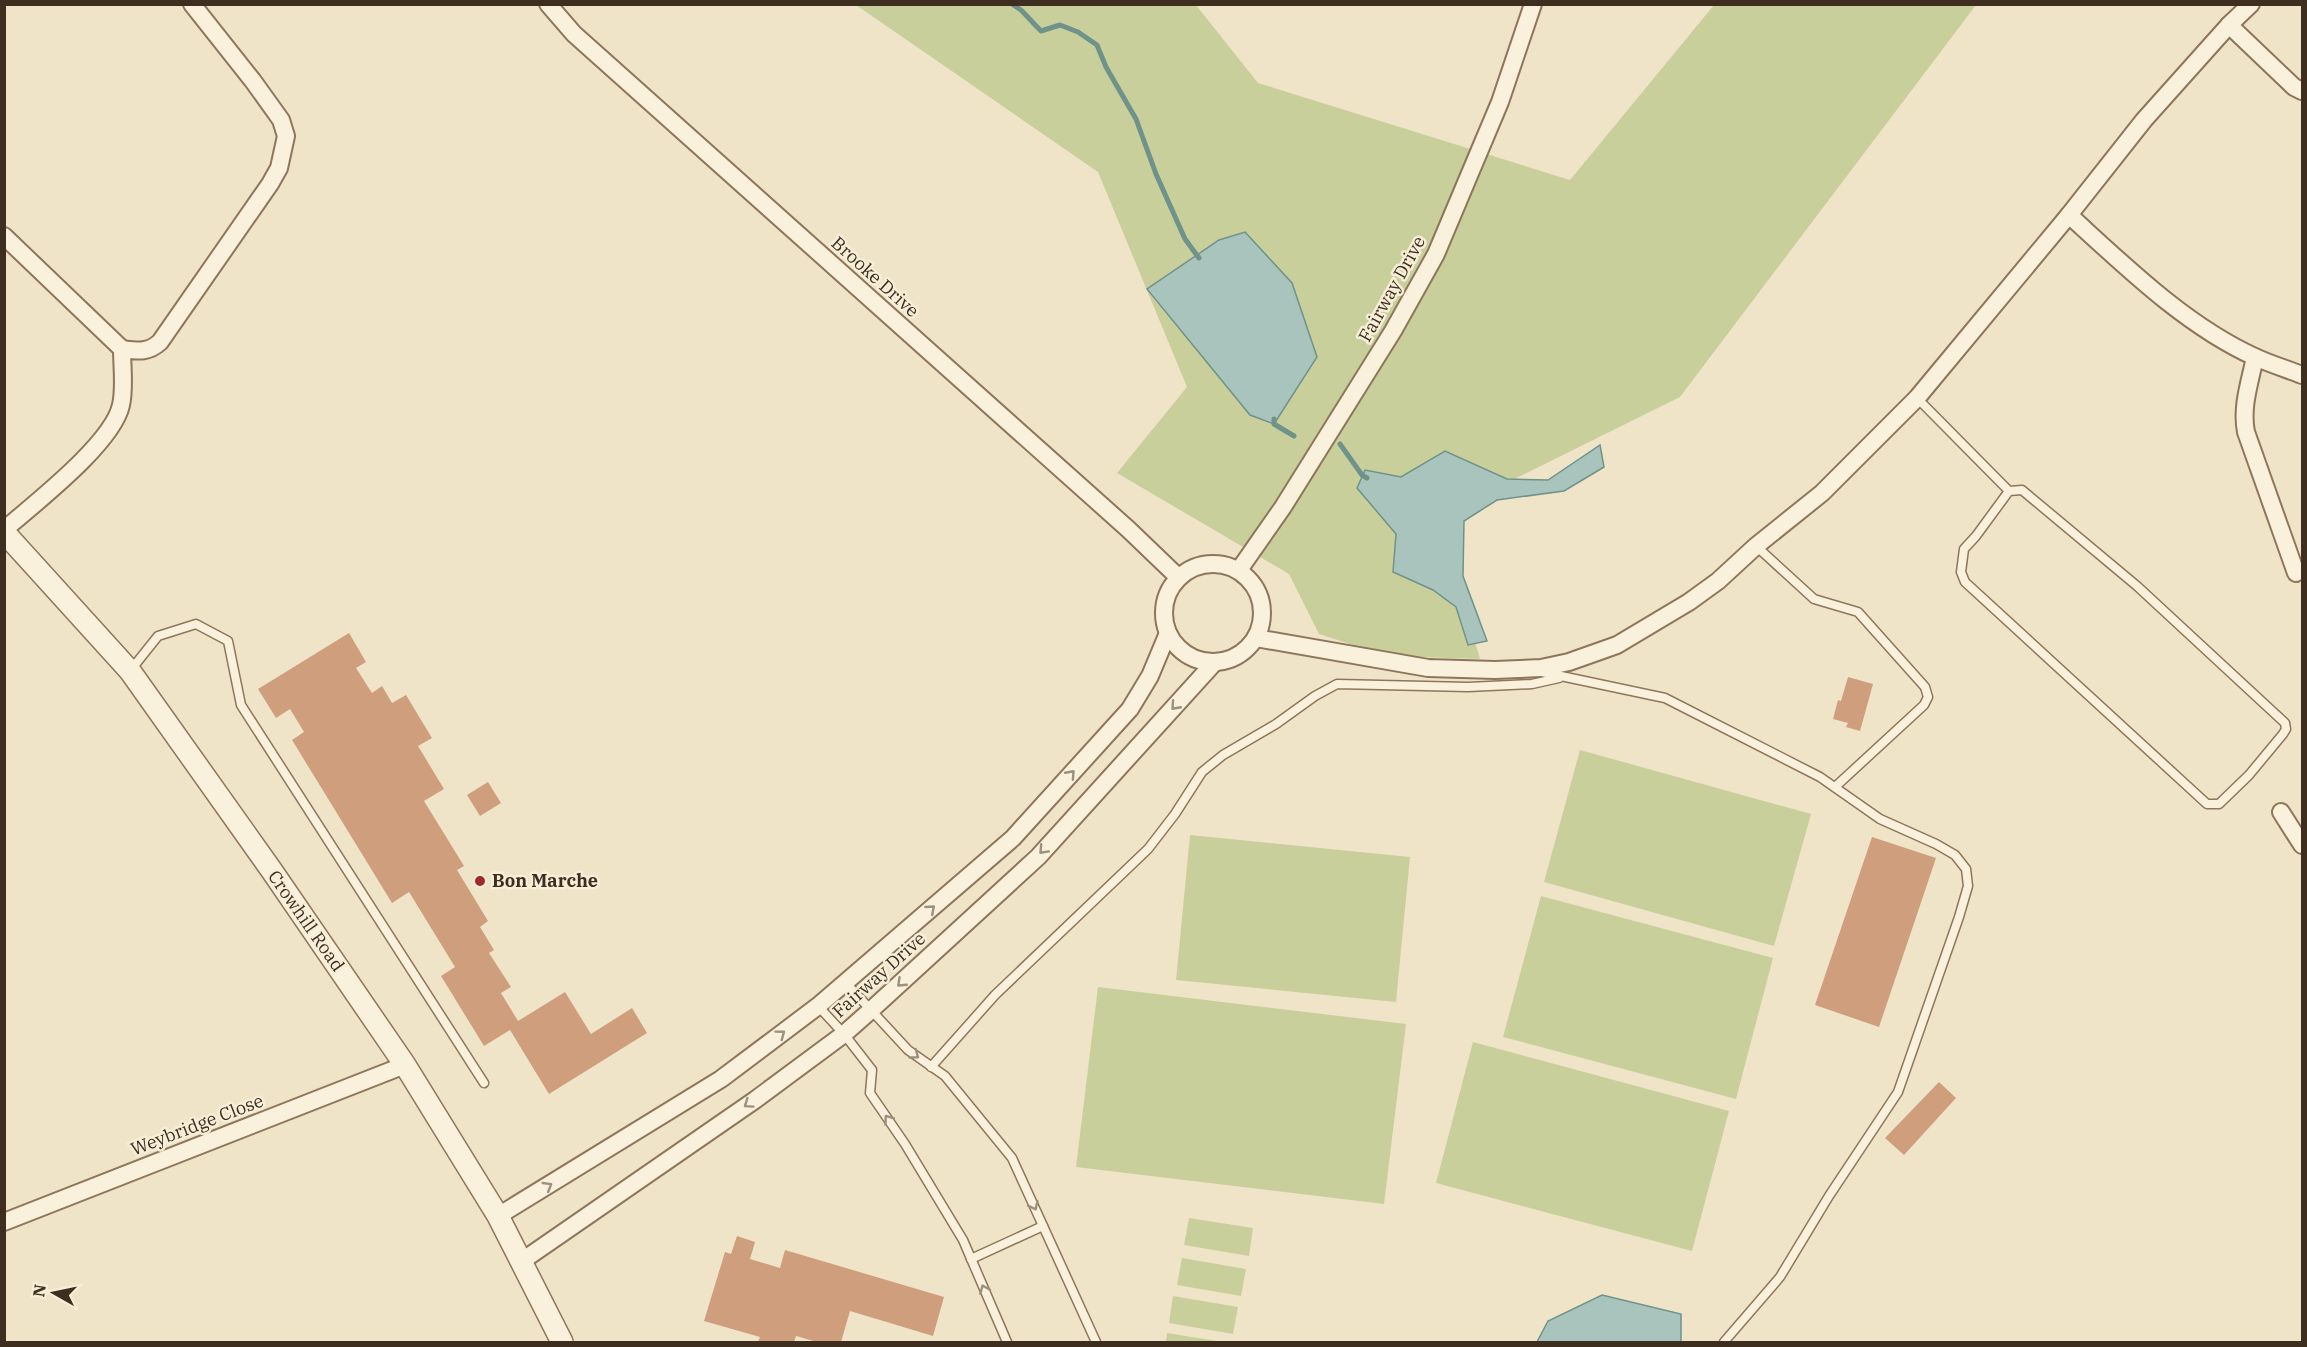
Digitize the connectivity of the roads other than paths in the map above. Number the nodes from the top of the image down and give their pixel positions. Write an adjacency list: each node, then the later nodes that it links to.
1 (192, 4): 9 (street)
2 (548, 4): 18 (street, Brooke Drive)
3 (1533, 4): 16 (street, Fairway Drive)
4 (2251, 4): 5 (street)
5 (2229, 26): 6 (street); 7 (street)
6 (2302, 91)
7 (2069, 215): 10 (street); 12 (street)
8 (4, 236): 9 (street)
9 (122, 349): 14 (street)
10 (2255, 357): 11 (street); 17 (street)
11 (2302, 375)
12 (1917, 398): 13 (lane); 15 (street)
13 (2009, 491): 13 (lane)
14 (4, 531): 23 (street, Crowhill Road)
15 (1756, 546): 22 (street); 25 (lane)
16 (1239, 570): 18 (street); 20 (street)
17 (2296, 573)
18 (1178, 577): 19 (street)
19 (1168, 633): 21 (street); 28 (street, Fairway Drive, one-way to 19)
20 (1256, 638): 21 (street); 22 (street)
21 (1214, 663): 30 (street, Fairway Drive, one-way to 30)
22 (1524, 669): 24 (lane)
23 (130, 671): 32 (street, Crowhill Road); 34 (lane)
24 (1565, 677): 25 (lane); 33 (lane)
25 (1835, 787): 43 (lane)
26 (2281, 812): 27 (street)
27 (2302, 845)
28 (846, 983): 29 (street, Fairway Drive); 30 (lane)
29 (818, 1006): 31 (lane); 35 (street, Fairway Drive, one-way to 29)
30 (870, 1011): 31 (street, Fairway Drive); 33 (lane, one-way to 33)
31 (844, 1034): 38 (lane, one-way to 31); 39 (street, Fairway Drive, one-way to 39)
32 (405, 1065): 35 (street, Crowhill Road); 36 (street, Weybridge Close)
33 (931, 1066): 37 (lane, one-way to 37)
34 (484, 1083)
35 (498, 1216): 39 (street, Crowhill Road)
36 (4, 1222)
37 (1043, 1226): 38 (lane); 42 (lane)
38 (971, 1259): 41 (lane, one-way to 38)
39 (522, 1261): 40 (street, Crowhill Road)
40 (562, 1342)
41 (1007, 1342)
42 (1096, 1342)
43 (1724, 1342)

